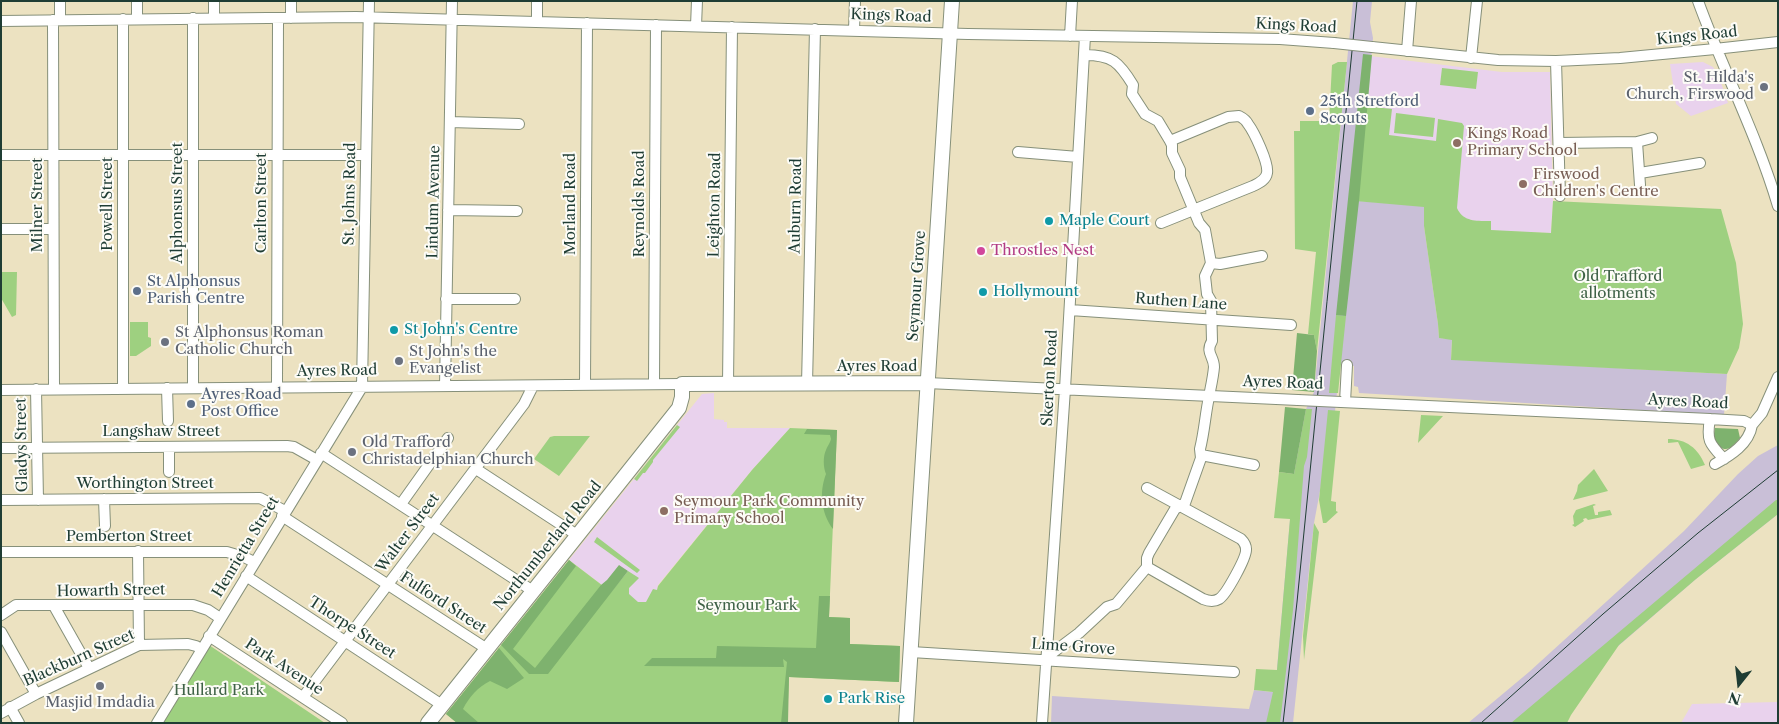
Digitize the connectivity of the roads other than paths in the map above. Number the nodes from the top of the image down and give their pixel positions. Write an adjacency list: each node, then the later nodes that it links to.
1 (60, 1): 23 (street, Milner Street)
2 (137, 1): 21 (street)
3 (214, 1): 17 (street)
4 (291, 1): 19 (street)
5 (369, 1): 15 (street, St. Johns Road)
6 (452, 1): 22 (street, Lindum Avenue)
7 (537, 1): 25 (street)
8 (697, 1): 28 (street)
9 (855, 1): 31 (street)
10 (952, 1): 32 (main road, Seymour Grove)
11 (1072, 1): 33 (street)
12 (1411, 1): 37 (street)
13 (1477, 1): 39 (street)
14 (1698, 1): 36 (street)
15 (369, 17): 19 (street, Kings Road); 22 (street, Kings Road); 52 (street, St. Johns Road)
16 (194, 18): 17 (street, Kings Road); 21 (street, Kings Road); 50 (street, Alphonsus Street)
17 (214, 18): 18 (street, Kings Road)
18 (278, 18): 19 (street, Kings Road); 51 (street, Carlton Street)
19 (291, 18)
20 (123, 19): 21 (street, Kings Road); 23 (street, Kings Road); 49 (street, Powell Street)
21 (137, 19)
22 (452, 19): 25 (street, Kings Road); 41 (street, Lindum Avenue)
23 (57, 20): 24 (street, Kings Road); 53 (street, Milner Street)
24 (1, 21)
25 (537, 22): 26 (street, Kings Road)
26 (587, 23): 27 (street, Kings Road); 80 (street, Morland Road)
27 (656, 24): 28 (street, Kings Road); 76 (street, Reynolds Road)
28 (696, 26): 29 (street, Kings Road)
29 (732, 27): 30 (street, Kings Road); 78 (street, Leighton Road)
30 (815, 29): 31 (street, Kings Road); 79 (street, Auburn Road)
31 (854, 30): 32 (street, Kings Road)
32 (951, 33): 33 (street, Kings Road); 75 (main road, Seymour Grove)
33 (1070, 36): 34 (street, Kings Road)
34 (1085, 36): 37 (street, Kings Road, bridge); 38 (street, Skerton Road)
35 (1778, 42): 36 (street, Kings Road)
36 (1716, 49): 40 (street, Kings Road); 59 (street)
37 (1407, 51): 39 (street, Kings Road)
38 (1085, 55): 44 (street); 54 (street, Skerton Road)
39 (1470, 58): 40 (street, Kings Road)
40 (1556, 61): 46 (street)
41 (450, 122): 42 (street); 60 (street, Lindum Avenue)
42 (518, 124)
43 (1652, 138): 45 (street)
44 (1170, 140): 61 (street); 61 (street)
45 (1638, 142): 46 (street); 56 (street)
46 (1559, 143): 58 (street)
47 (1018, 152): 54 (street)
48 (1, 155): 53 (street)
49 (123, 155): 50 (street); 53 (street); 84 (street, Powell Street)
50 (194, 155): 51 (street); 86 (street, Alphonsus Street)
51 (277, 155): 52 (street); 87 (street, Carlton Street)
52 (366, 155): 81 (street, St. Johns Road)
53 (53, 156): 65 (street, Milner Street)
54 (1078, 157): 70 (street, Skerton Road)
55 (1702, 163): 56 (street)
56 (1640, 173): 57 (street)
57 (1640, 185)
58 (1560, 196)
59 (1777, 198)
60 (448, 210): 62 (street); 68 (street, Lindum Avenue)
61 (1194, 210): 63 (street); 67 (street)
62 (517, 211)
63 (1161, 224)
64 (1, 229): 65 (street)
65 (53, 229): 88 (street, Milner Street)
66 (1262, 256): 67 (street)
67 (1211, 263): 71 (street)
68 (446, 298): 69 (street); 82 (street, Lindum Avenue)
69 (515, 299)
70 (1070, 310): 71 (street, Ruthen Lane); 89 (street, Skerton Road)
71 (1212, 319): 72 (street, Ruthen Lane); 92 (street)
72 (1291, 325)
73 (1348, 365): 93 (street)
74 (1778, 376): 96 (street)
75 (927, 383): 79 (main road, Ayres Road); 89 (street, Ayres Road); 134 (main road, Seymour Grove)
76 (654, 384): 77 (street, Ayres Road); 80 (street, Ayres Road)
77 (682, 384): 78 (main road, Ayres Road); 115 (main road, Northumberland Road)
78 (728, 384): 79 (main road, Ayres Road)
79 (807, 384)
80 (585, 385): 83 (street, Ayres Road)
81 (362, 386): 82 (street, Ayres Road); 87 (street, Ayres Road); 102 (street, Henrietta Street)
82 (445, 386): 83 (street, Ayres Road)
83 (533, 386): 104 (street, Walter Street)
84 (122, 388): 85 (street, Ayres Road); 88 (street, Ayres Road)
85 (167, 388): 86 (street, Ayres Road); 95 (street)
86 (193, 388): 87 (street, Ayres Road)
87 (277, 388)
88 (54, 389): 91 (street, Ayres Road)
89 (1065, 389): 92 (street, Ayres Road); 135 (street, Skerton Road)
90 (1, 390): 91 (street, Ayres Road)
91 (36, 390): 100 (street, Gladys Street)
92 (1210, 396): 93 (street, Ayres Road, bridge); 101 (street)
93 (1343, 402): 94 (street, Ayres Road)
94 (1710, 419): 96 (street, Ayres Road); 96 (street)
95 (168, 421)
96 (1752, 425)
97 (448, 438): 110 (street)
98 (169, 447): 100 (street, Langshaw Street); 102 (street, Langshaw Street); 105 (street)
99 (1, 448): 100 (street, Langshaw Street)
100 (38, 448): 108 (street, Gladys Street)
101 (1201, 455): 103 (street); 111 (street)
102 (319, 456): 110 (street, Langshaw Street); 112 (street, Henrietta Street)
103 (1254, 465)
104 (476, 469): 113 (street, Walter Street); 115 (street)
105 (169, 472)
106 (1148, 488): 111 (street)
107 (1, 500): 108 (street, Worthington Street)
108 (38, 500): 109 (street, Worthington Street)
109 (104, 500): 112 (street, Worthington Street); 114 (street)
110 (401, 504): 113 (street, Langshaw Street)
111 (1181, 505): 119 (street); 119 (street)
112 (284, 513): 118 (street, Henrietta Street); 121 (street, Fulford Street)
113 (433, 524): 121 (street, Walter Street); 122 (street, Langshaw Street)
114 (105, 526)
115 (577, 535): 122 (main road, Northumberland Road)
116 (1, 552): 117 (street, Pemberton Street)
117 (138, 552): 118 (street, Pemberton Street); 123 (street)
118 (254, 562): 120 (street, Henrietta Street)
119 (1147, 567): 135 (street)
120 (246, 576): 126 (street, Henrietta Street); 129 (street, Thorpe Street)
121 (388, 584): 129 (street, Walter Street); 133 (street, Fulford Street)
122 (532, 590): 133 (main road, Northumberland Road)
123 (139, 605): 124 (street, Howarth Street); 126 (street, Howarth Street); 131 (street)
124 (54, 606): 125 (street, Howarth Street); 136 (street)
125 (1, 615)
126 (220, 618): 128 (street, Henrietta Street)
127 (1, 632): 130 (street)
128 (209, 636): 132 (street, Henrietta Street); 139 (street, Park Avenue)
129 (345, 641): 139 (street, Walter Street); 140 (street, Thorpe Street)
130 (4, 644): 138 (street)
131 (139, 645): 132 (street, Blackburn Street); 136 (street, Blackburn Street)
132 (201, 649): 143 (street, Henrietta Street)
133 (487, 650): 140 (main road, Northumberland Road)
134 (911, 652): 135 (street, Lime Grove); 146 (main road, Seymour Grove)
135 (1047, 658): 137 (street, Lime Grove); 147 (street, Skerton Road)
136 (89, 668): 138 (street, Blackburn Street)
137 (1234, 672)
138 (34, 690): 141 (street, Blackburn Street)
139 (303, 697): 144 (street, Park Avenue)
140 (442, 705): 145 (main road, Northumberland Road)
141 (6, 710): 142 (street)
142 (19, 723)
143 (157, 723)
144 (342, 723)
145 (428, 723)
146 (906, 723)
147 (1042, 723)

